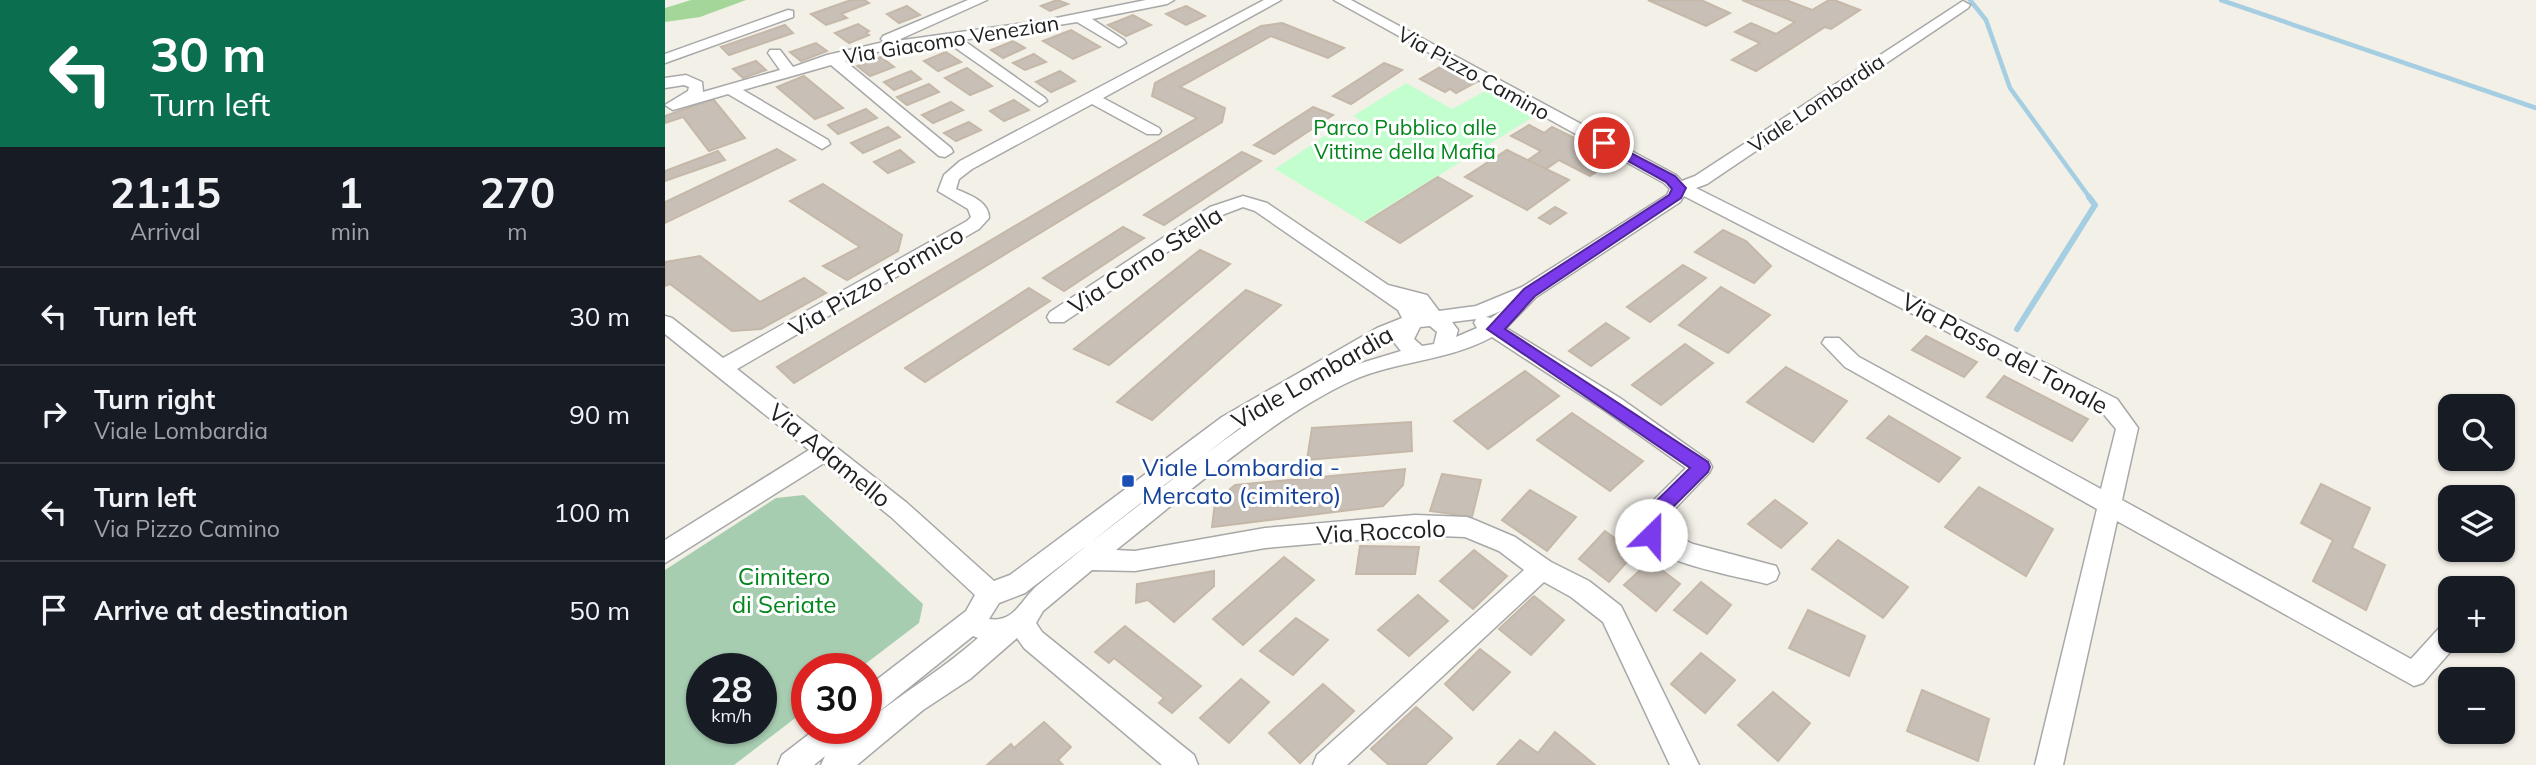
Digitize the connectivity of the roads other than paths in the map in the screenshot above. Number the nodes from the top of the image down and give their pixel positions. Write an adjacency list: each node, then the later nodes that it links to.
1 (980, 0): 11 (street)
2 (1167, 0): 5 (street, Via Giacomo Venezian)
3 (1274, 0): 18 (street, Via Pizzo Formico)
4 (1341, 0): 24 (street, Via Pizzo Camino)
5 (1142, 2): 8 (street, Via Giacomo Venezian)
6 (1963, 5): 24 (street, Viale Lombardia)
7 (788, 14): 14 (street)
8 (1081, 18): 9 (street, Via Giacomo Venezian); 10 (street)
9 (950, 37): 11 (street, Via Giacomo Venezian); 19 (street)
10 (1119, 43)
11 (876, 48): 13 (street, Via Giacomo Venezian)
12 (775, 53): 15 (street)
13 (832, 58): 15 (street, Via Giacomo Venezian); 23 (street)
14 (666, 69): 16 (street, Via Giacomo Venezian)
15 (789, 72): 17 (street, Via Giacomo Venezian)
16 (692, 83): 17 (street, Via Giacomo Venezian); 20 (street)
17 (733, 90): 20 (street); 22 (street)
18 (1092, 98): 21 (street); 35 (street, Via Pizzo Formico)
19 (1039, 101)
20 (669, 107)
21 (1153, 131)
22 (822, 144)
23 (946, 152)
24 (1679, 188): 26 (street, Viale Lombardia); 37 (street, Via Passo del Tonale)
25 (1375, 285): 28 (street, Via Corno Stella); 29 (street, Via Corno Stella); 30 (street, Via Corno Stella)
26 (1529, 292): 27 (street, Viale Lombardia); 32 (street, Viale Lombardia)
27 (1460, 313): 29 (street, Viale Lombardia); 32 (street)
28 (1057, 317)
29 (1434, 318): 30 (street, Viale Lombardia); 34 (street)
30 (1413, 321): 34 (street); 42 (street, Viale Lombardia)
31 (665, 323): 35 (street, Via Adamello)
32 (1495, 329): 34 (street, Viale Lombardia); 41 (street)
33 (1832, 343): 37 (street)
34 (1431, 353): 39 (street, Viale Lombardia)
35 (723, 368): 36 (street, Via Adamello)
36 (825, 451): 38 (street); 43 (street, Via Adamello)
37 (2110, 506): 46 (street); 54 (street, Via Passo del Tonale)
38 (665, 553)
39 (1086, 560): 40 (street, Via Roccolo); 45 (street, Viale Lombardia)
40 (1542, 569): 52 (street); 53 (street, Via Roccolo)
41 (1767, 573)
42 (1016, 585): 43 (street, Viale Lombardia); 45 (street)
43 (991, 594): 44 (street)
44 (976, 618): 45 (street); 47 (street)
45 (1020, 619): 50 (street, Viale Lombardia); 51 (street)
46 (2438, 647)
47 (882, 692)
48 (818, 744): 49 (street)
49 (792, 765)
50 (835, 765)
51 (1184, 765)
52 (1327, 765)
53 (1685, 765)
54 (2049, 765)

